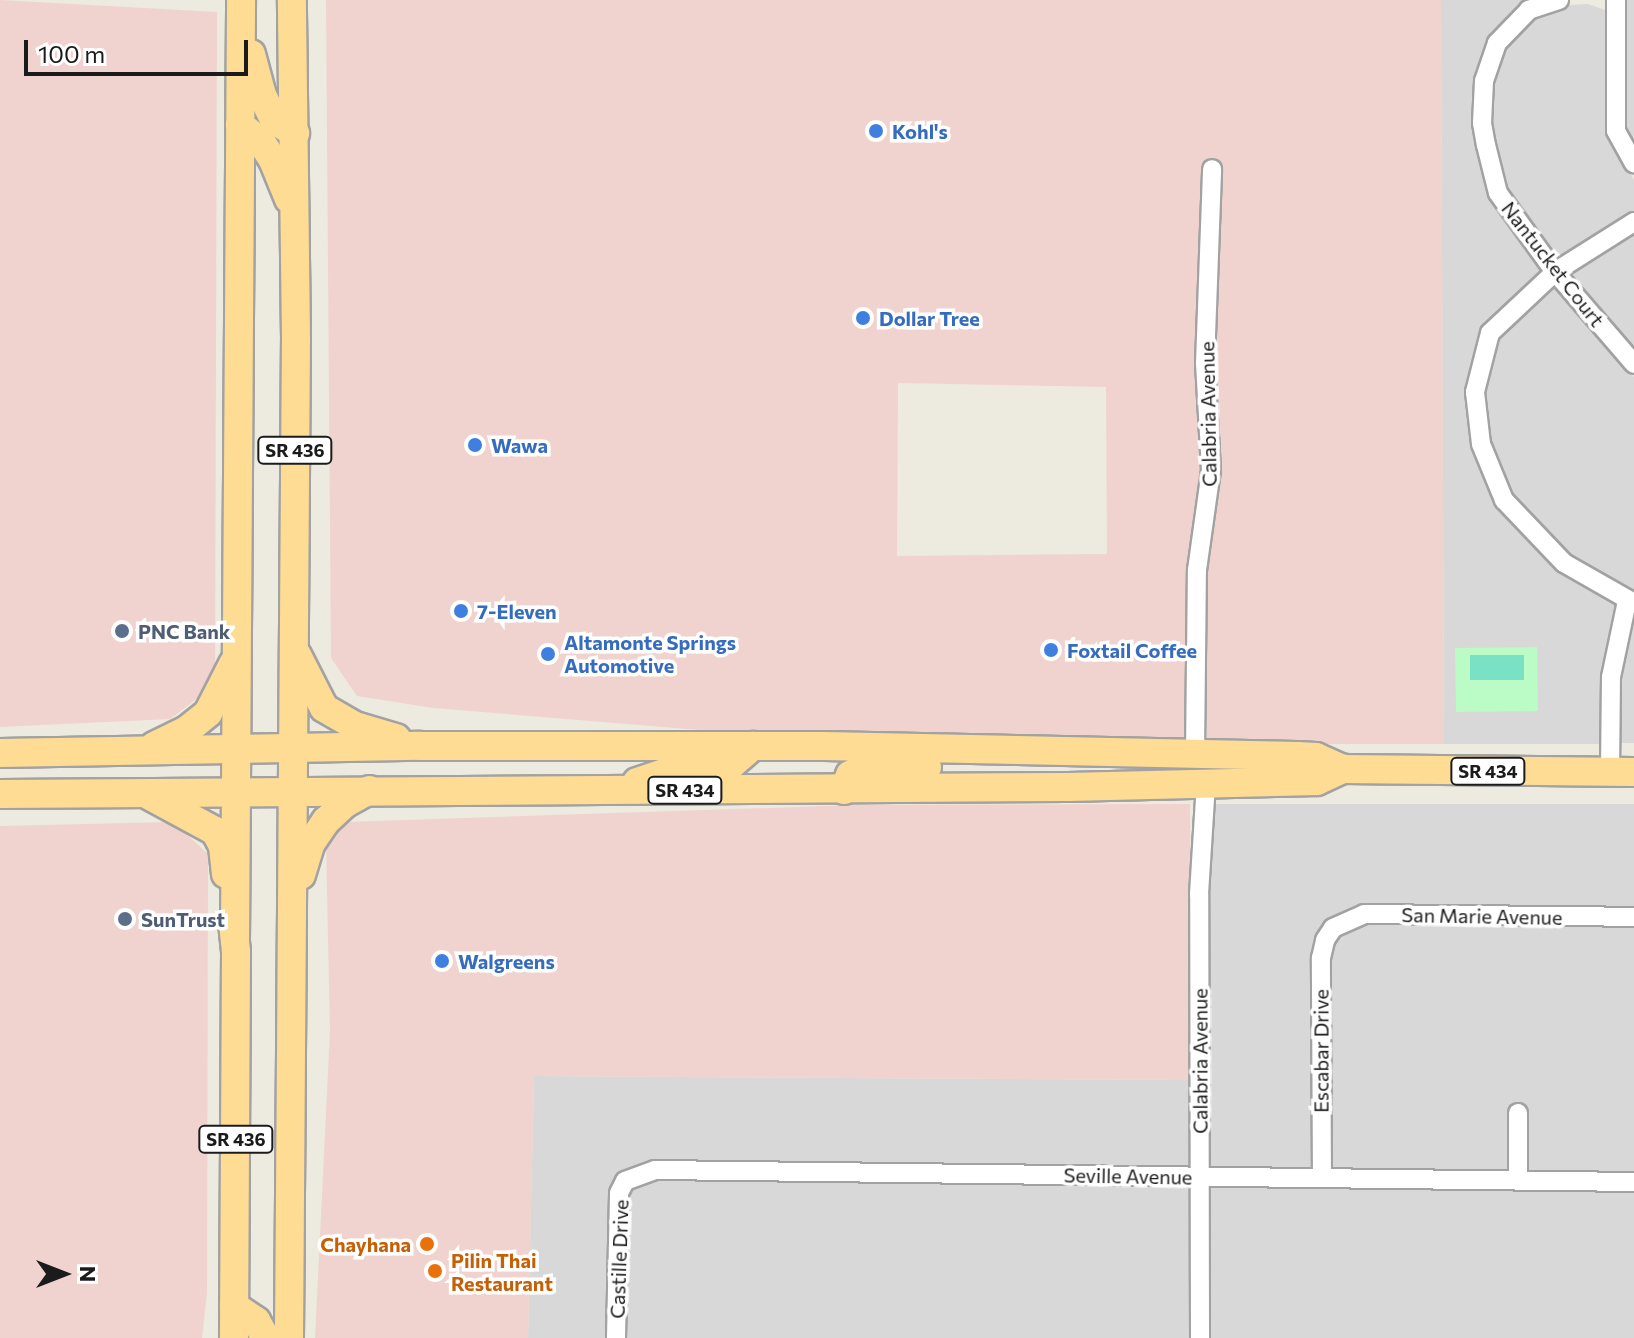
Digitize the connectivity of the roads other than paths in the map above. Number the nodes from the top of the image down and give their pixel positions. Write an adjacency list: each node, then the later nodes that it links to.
1 (292, 0): 6 (main road, SR 436)
2 (1559, 0): 11 (street, Nantucket Court)
3 (1610, 2): 7 (street)
4 (241, 9): 5 (main road, SR 436); 6 (main road)
5 (240, 125): 9 (main road); 15 (main road, SR 436)
6 (295, 133): 9 (main road, SR 436)
7 (1634, 163)
8 (1212, 169): 23 (street, Calabria Avenue)
9 (296, 215): 14 (main road, SR 436)
10 (1634, 222): 11 (street)
11 (1555, 272): 12 (street, Nantucket Court); 13 (street)
12 (1634, 364)
13 (1630, 602): 26 (street)
14 (293, 646): 16 (main road); 19 (main road, SR 436)
15 (238, 652): 18 (main road, SR 436); 20 (main road)
16 (420, 746): 17 (main road, SR 434); 19 (main road, SR 434)
17 (753, 746): 21 (main road, SR 434); 32 (main road)
18 (238, 749): 19 (main road, SR 434); 20 (main road, SR 434); 29 (main road, SR 436)
19 (292, 749): 30 (main road, SR 436)
20 (145, 750): 22 (main road, SR 434)
21 (1003, 751): 23 (main road, SR 434); 33 (main road)
22 (0, 753)
23 (1195, 754): 24 (main road, SR 434); 28 (main road)
24 (1297, 756): 25 (main road, SR 434); 27 (main road)
25 (1343, 769): 26 (main road, SR 434); 27 (main road, SR 434)
26 (1622, 772)
27 (1206, 784): 28 (main road, SR 434); 41 (street, Calabria Avenue)
28 (1041, 787): 33 (main road, SR 434)
29 (238, 790): 30 (main road, SR 434); 34 (main road, SR 434); 39 (main road, SR 436)
30 (292, 790): 31 (main road, SR 434); 36 (main road, SR 436)
31 (369, 790): 32 (main road, SR 434); 36 (main road)
32 (609, 790): 33 (main road, SR 434)
33 (844, 790)
34 (142, 792): 35 (main road, SR 434); 39 (main road)
35 (0, 794)
36 (292, 903): 49 (main road, SR 436)
37 (1634, 917): 38 (street, San Marie Avenue)
38 (1333, 928): 42 (street, Escabar Drive)
39 (235, 940): 46 (main road, SR 436)
40 (1518, 1113): 44 (street)
41 (1201, 1177): 42 (street, Seville Avenue); 43 (street, Seville Avenue); 51 (street, Calabria Avenue)
42 (1322, 1178): 44 (street, Seville Avenue)
43 (625, 1181): 50 (street, Castille Drive)
44 (1518, 1181): 45 (street, Seville Avenue)
45 (1634, 1182)
46 (234, 1306): 47 (main road, SR 436); 48 (main road)
47 (234, 1338)
48 (266, 1338)
49 (289, 1338)
50 (616, 1338)
51 (1200, 1338)

